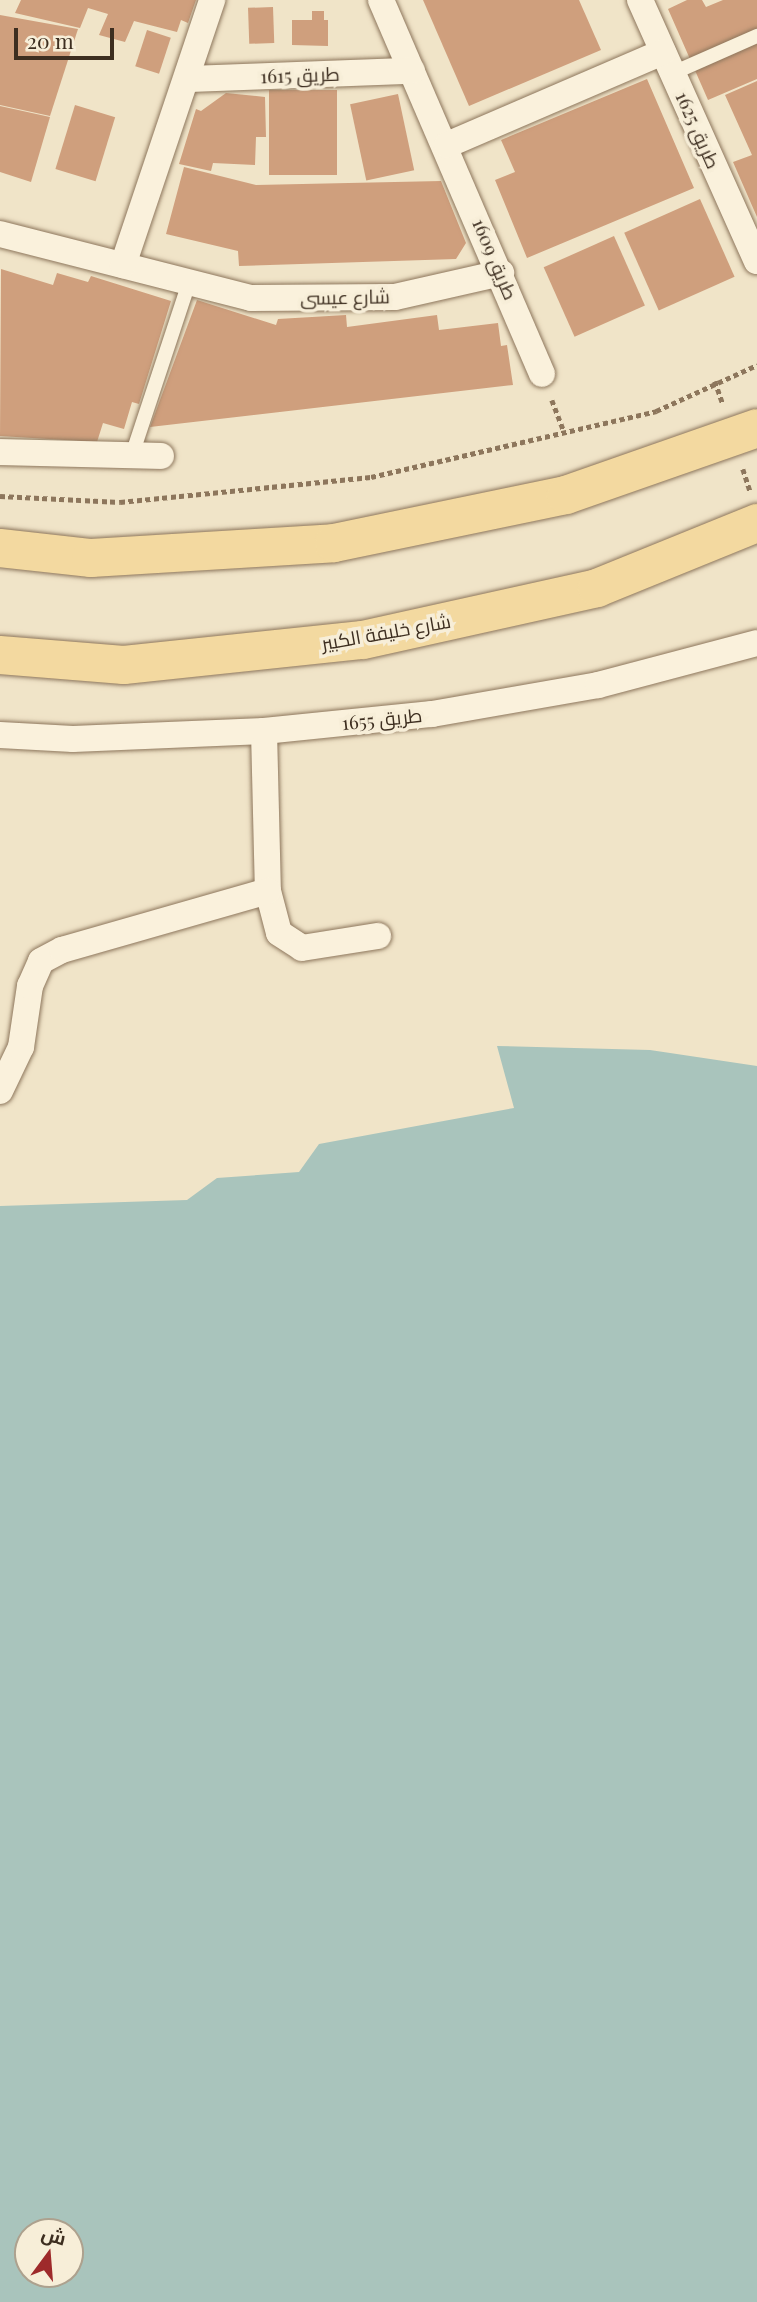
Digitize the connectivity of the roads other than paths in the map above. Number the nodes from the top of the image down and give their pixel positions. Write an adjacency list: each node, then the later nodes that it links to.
1 (212, 0): 7 (street)
2 (382, 0): 6 (street, طريق 1609)
3 (640, 0): 5 (street, طريق 1625)
4 (757, 36): 5 (lane)
5 (668, 62): 8 (street); 10 (street, طريق 1625)
6 (412, 71): 7 (street, طريق 1615); 8 (street, طريق 1609)
7 (188, 79): 11 (street)
8 (447, 145): 12 (street, طريق 1609)
9 (0, 233): 11 (street, شارع عيسى)
10 (757, 261)
11 (123, 265): 13 (street, شارع عيسى)
12 (501, 273): 13 (street, شارع عيسى); 14 (street, طريق 1609)
13 (189, 283): 17 (lane)
14 (542, 374)
15 (746, 434): 20 (main road)
16 (0, 452): 17 (street)
17 (132, 455): 18 (street)
18 (161, 456)
19 (755, 512): 22 (main road, شارع خليفة الكبير)
20 (0, 548)
21 (757, 643): 23 (street, طريق 1655)
22 (0, 655)
23 (264, 731): 24 (street, طريق 1655); 25 (street)
24 (0, 735)
25 (268, 891): 26 (street); 27 (street)
26 (378, 936)
27 (0, 1090)

